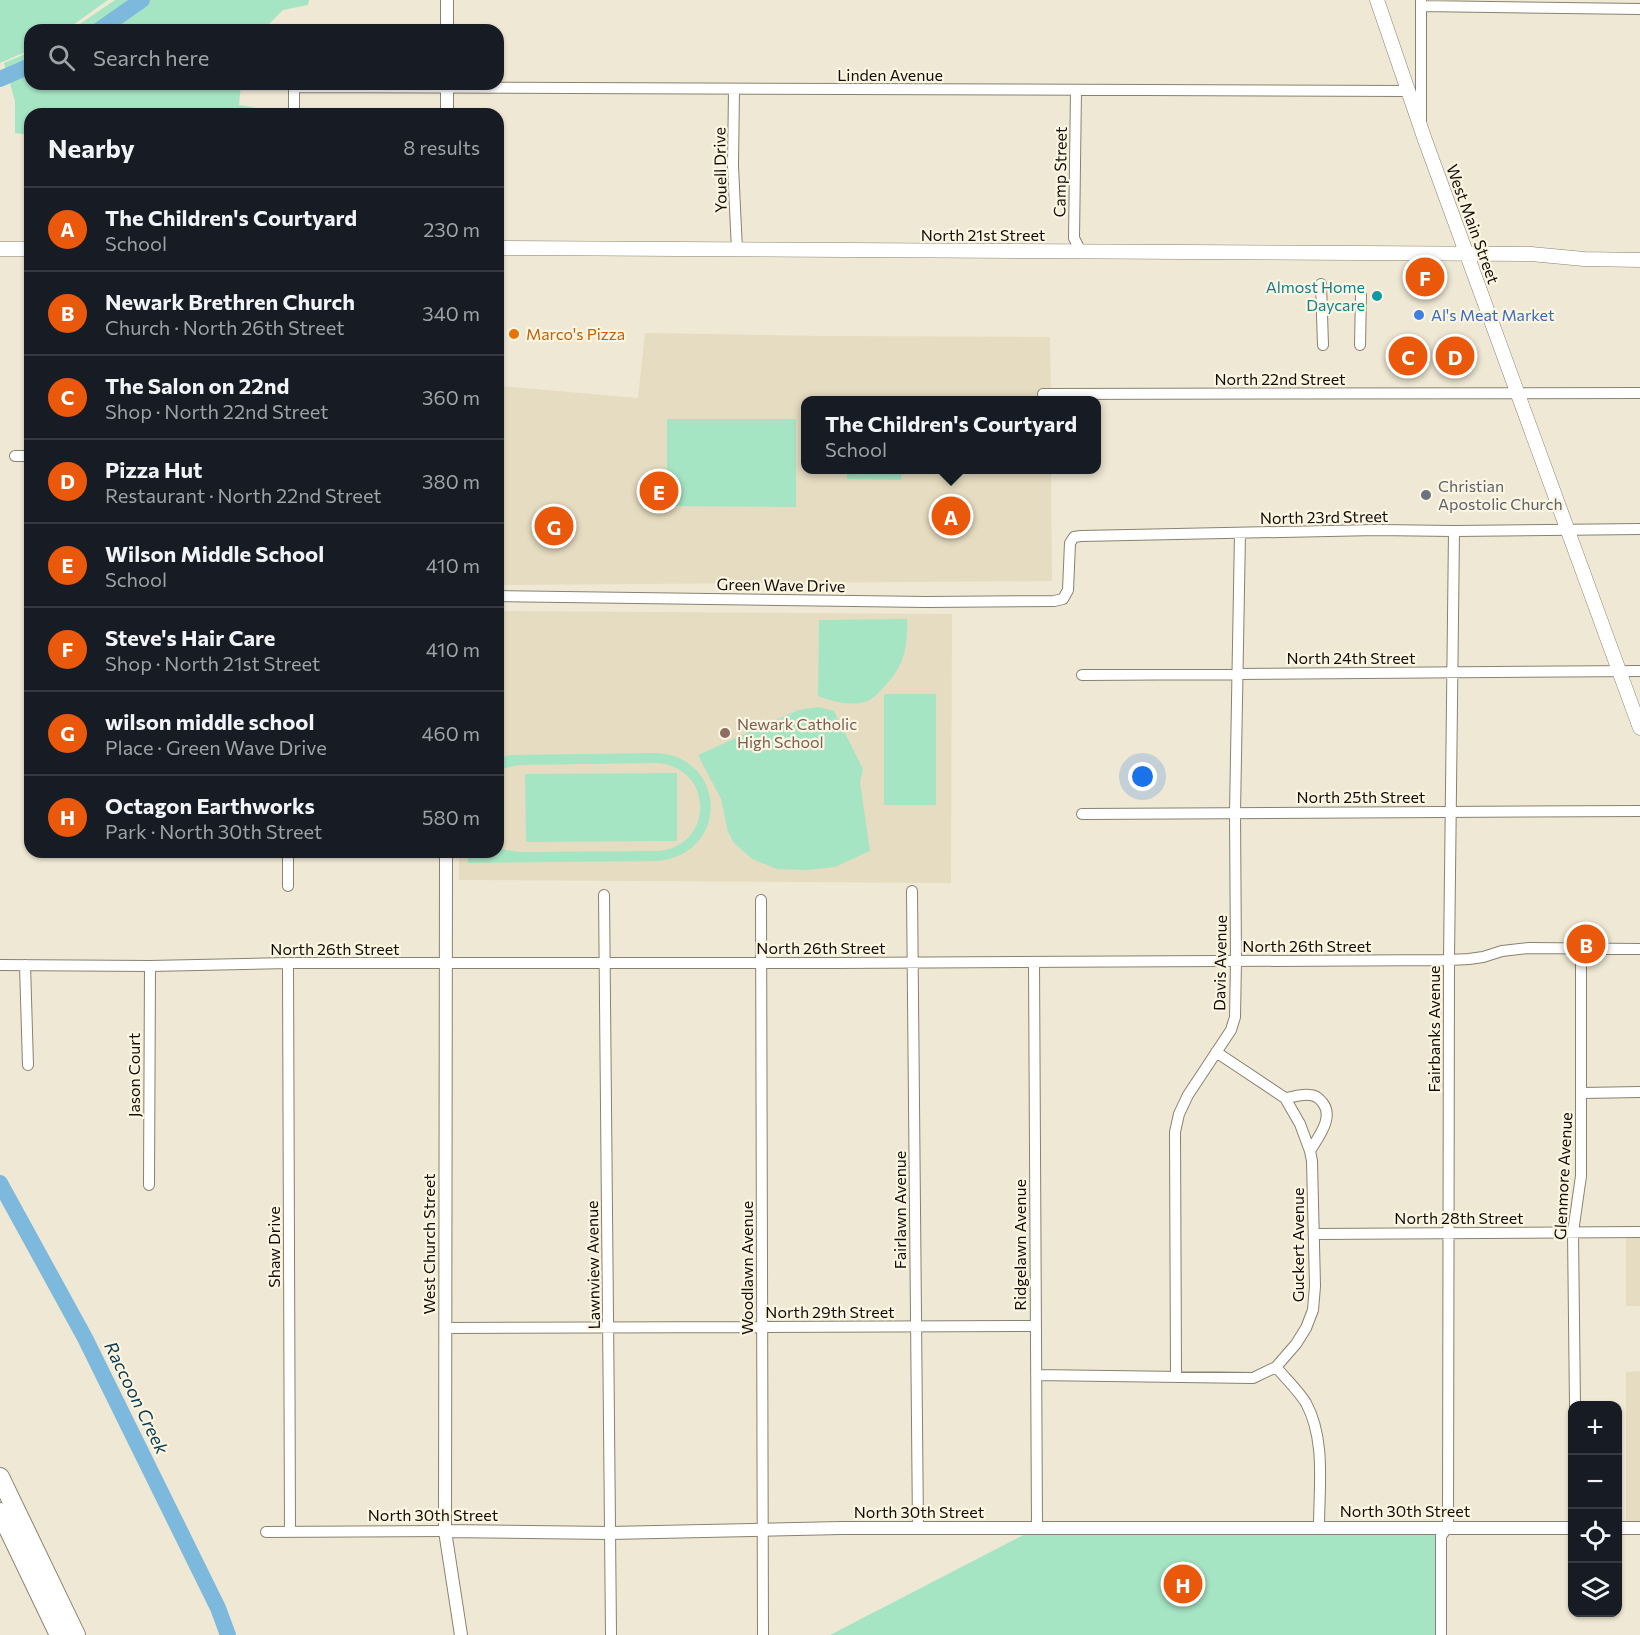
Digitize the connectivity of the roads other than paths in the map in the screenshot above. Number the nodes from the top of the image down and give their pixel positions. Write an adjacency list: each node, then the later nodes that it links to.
1 (447, 0): 5 (street)
2 (1377, 0): 11 (main road, West Main Street)
3 (1421, 3): 4 (street); 14 (street)
4 (1640, 9)
5 (447, 24)
6 (504, 87): 7 (street, Linden Avenue)
7 (734, 89): 10 (street, Linden Avenue); 18 (street, Youell Drive)
8 (294, 90): 12 (street)
9 (447, 90): 13 (street)
10 (1076, 90): 11 (street, Linden Avenue); 19 (street, Camp Street)
11 (1408, 92): 14 (main road, West Main Street)
12 (294, 108)
13 (447, 108)
14 (1421, 129): 20 (main road, West Main Street)
15 (504, 248): 18 (main road, North 21st Street)
16 (0, 249): 17 (main road)
17 (24, 249)
18 (737, 250): 19 (main road, North 21st Street)
19 (1081, 252): 20 (main road, North 21st Street)
20 (1467, 254): 21 (main road, North 21st Street); 28 (main road, West Main Street)
21 (1640, 260)
22 (1321, 285): 24 (street)
23 (1361, 295): 25 (street)
24 (1323, 345)
25 (1360, 345)
26 (1640, 393): 28 (street, North 22nd Street)
27 (1043, 394): 28 (street, North 22nd Street)
28 (1518, 394): 33 (main road, West Main Street)
29 (15, 456): 30 (street)
30 (24, 456)
31 (1640, 529): 33 (street, North 23rd Street)
32 (1454, 531): 33 (street, North 23rd Street); 34 (street, North 23rd Street); 39 (street, Fairbanks Avenue)
33 (1568, 531): 37 (main road, West Main Street)
34 (1240, 533): 36 (street, North 23rd Street); 40 (street, Davis Avenue)
35 (504, 596): 36 (street, Green Wave Drive)
36 (1063, 599)
37 (1619, 671): 38 (street, North 24th Street); 39 (street, North 24th Street); 42 (main road, West Main Street)
38 (1640, 671)
39 (1452, 673): 40 (street, North 24th Street); 44 (street, Fairbanks Avenue)
40 (1238, 674): 41 (street, North 24th Street); 45 (street, Davis Avenue)
41 (1082, 675)
42 (1640, 728)
43 (1640, 811): 44 (street, North 25th Street)
44 (1451, 812): 45 (street, North 25th Street); 55 (street, Fairbanks Avenue)
45 (1235, 813): 46 (street, North 25th Street); 56 (street, Davis Avenue)
46 (1082, 814)
47 (288, 858): 49 (street)
48 (446, 858): 60 (street, West Church Street)
49 (288, 886)
50 (912, 891): 57 (street, Fairlawn Avenue)
51 (604, 895): 61 (street, Lawnview Avenue)
52 (761, 900): 62 (street, Woodlawn Avenue)
53 (1581, 948): 54 (street, North 26th Street); 55 (street, North 26th Street); 68 (street, Glenmore Avenue)
54 (1640, 949)
55 (1449, 960): 56 (street, North 26th Street); 76 (street, Fairbanks Avenue)
56 (1236, 961): 58 (street, North 26th Street); 66 (street, Davis Avenue)
57 (913, 962): 58 (street, North 26th Street); 62 (street, North 26th Street); 77 (street, Fairlawn Avenue)
58 (1034, 962): 78 (street, Ridgelawn Avenue)
59 (288, 963): 60 (street, North 26th Street); 65 (street, North 26th Street); 98 (street, Shaw Drive)
60 (446, 963): 61 (street, North 26th Street); 80 (street, West Church Street)
61 (605, 963): 62 (street, North 26th Street); 81 (street, Lawnview Avenue)
62 (761, 963): 79 (street, Woodlawn Avenue)
63 (0, 965): 64 (street, North 26th Street)
64 (25, 965): 65 (street, North 26th Street); 67 (street)
65 (150, 966): 72 (street, Jason Court)
66 (1216, 1052): 70 (street, Guckert Avenue); 84 (street, Davis Avenue)
67 (28, 1065)
68 (1582, 1092): 69 (street); 73 (street, Glenmore Avenue)
69 (1640, 1092)
70 (1285, 1098): 71 (street, Guckert Avenue); 71 (street)
71 (1310, 1151): 75 (street, Guckert Avenue)
72 (149, 1185)
73 (1573, 1232): 74 (street, North 28th Street); 76 (street, North 28th Street); 85 (street, Glenmore Avenue)
74 (1640, 1232)
75 (1315, 1234): 76 (street, North 28th Street); 82 (street, Guckert Avenue)
76 (1449, 1234): 89 (street, Fairbanks Avenue)
77 (916, 1326): 78 (street, North 29th Street); 79 (street, North 29th Street); 95 (street, Fairlawn Avenue)
78 (1036, 1326): 83 (street, Ridgelawn Avenue)
79 (762, 1327): 81 (street, North 29th Street); 94 (street, Woodlawn Avenue)
80 (445, 1328): 81 (street, North 29th Street); 96 (street, West Church Street)
81 (608, 1328): 99 (street, Lawnview Avenue)
82 (1276, 1367): 84 (street); 88 (street)
83 (1036, 1375): 84 (street); 90 (street, Ridgelawn Avenue)
84 (1176, 1377)
85 (1575, 1401)
86 (0, 1477): 101 (highway)
87 (0, 1512): 100 (highway)
88 (1319, 1527): 89 (street, North 30th Street); 90 (street, North 30th Street)
89 (1448, 1527): 91 (street, North 30th Street); 105 (street, Fairbanks Avenue)
90 (1037, 1528): 95 (street, North 30th Street)
91 (1568, 1528)
92 (1622, 1528): 93 (street)
93 (1640, 1528)
94 (762, 1529): 95 (street, North 30th Street); 99 (street, North 30th Street); 104 (street, Woodlawn Avenue)
95 (918, 1529)
96 (445, 1531): 98 (street, North 30th Street); 99 (street, North 30th Street); 102 (street, West Church Street)
97 (266, 1532): 98 (street, North 30th Street)
98 (290, 1532)
99 (610, 1533): 103 (street, Lawnview Avenue)
100 (59, 1635)
101 (76, 1635)
102 (461, 1635)
103 (611, 1635)
104 (763, 1635)
105 (1441, 1635)

